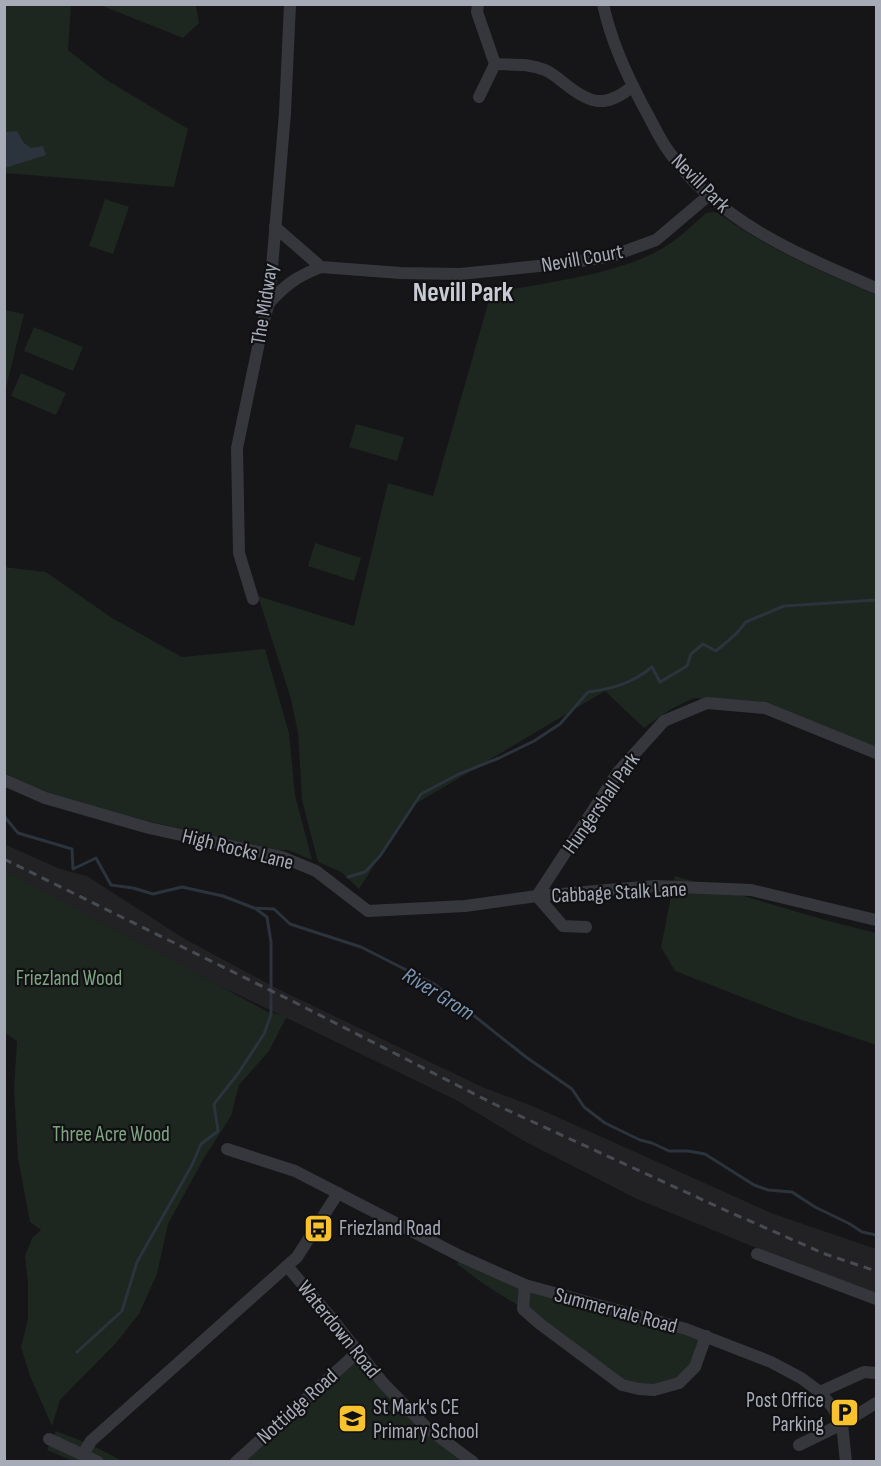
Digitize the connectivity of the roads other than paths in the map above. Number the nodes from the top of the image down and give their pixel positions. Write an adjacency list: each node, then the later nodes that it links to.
1 (290, 4): 8 (street, The Midway)
2 (478, 4): 4 (street)
3 (603, 4): 5 (street, Nevill Park)
4 (495, 64): 5 (street); 6 (street)
5 (633, 86): 7 (street, Nevill Park)
6 (479, 97)
7 (708, 196): 9 (street, Nevill Court); 10 (street, Nevill Park)
8 (275, 227): 9 (street); 11 (street, The Midway)
9 (321, 267): 11 (street)
10 (876, 288)
11 (269, 303): 12 (street, The Midway)
12 (253, 599)
13 (876, 753): 15 (street, Hungershall Park)
14 (4, 780): 15 (street, High Rocks Lane)
15 (537, 896): 16 (street, Cabbage Stalk Lane); 17 (street)
16 (876, 920)
17 (586, 927)
18 (227, 1149): 19 (street, Summervale Road)
19 (338, 1193): 21 (street); 22 (street, Summervale Road)
20 (757, 1254): 23 (street)
21 (287, 1266): 25 (street, Waterdown Road); 32 (street)
22 (525, 1285): 24 (street, Summervale Road); 24 (street, Summervale Road)
23 (876, 1299)
24 (706, 1336): 27 (street, Summervale Road)
25 (359, 1351): 34 (street, Nottidge Road); 35 (street, Waterdown Road)
26 (876, 1373): 27 (street)
27 (820, 1392): 29 (street, Summervale Road)
28 (874, 1408): 29 (street)
29 (842, 1424): 31 (street); 36 (street, Summervale Road)
30 (49, 1439): 32 (street)
31 (799, 1445)
32 (83, 1454): 33 (street)
33 (98, 1461)
34 (236, 1461)
35 (473, 1461)
36 (846, 1461)

